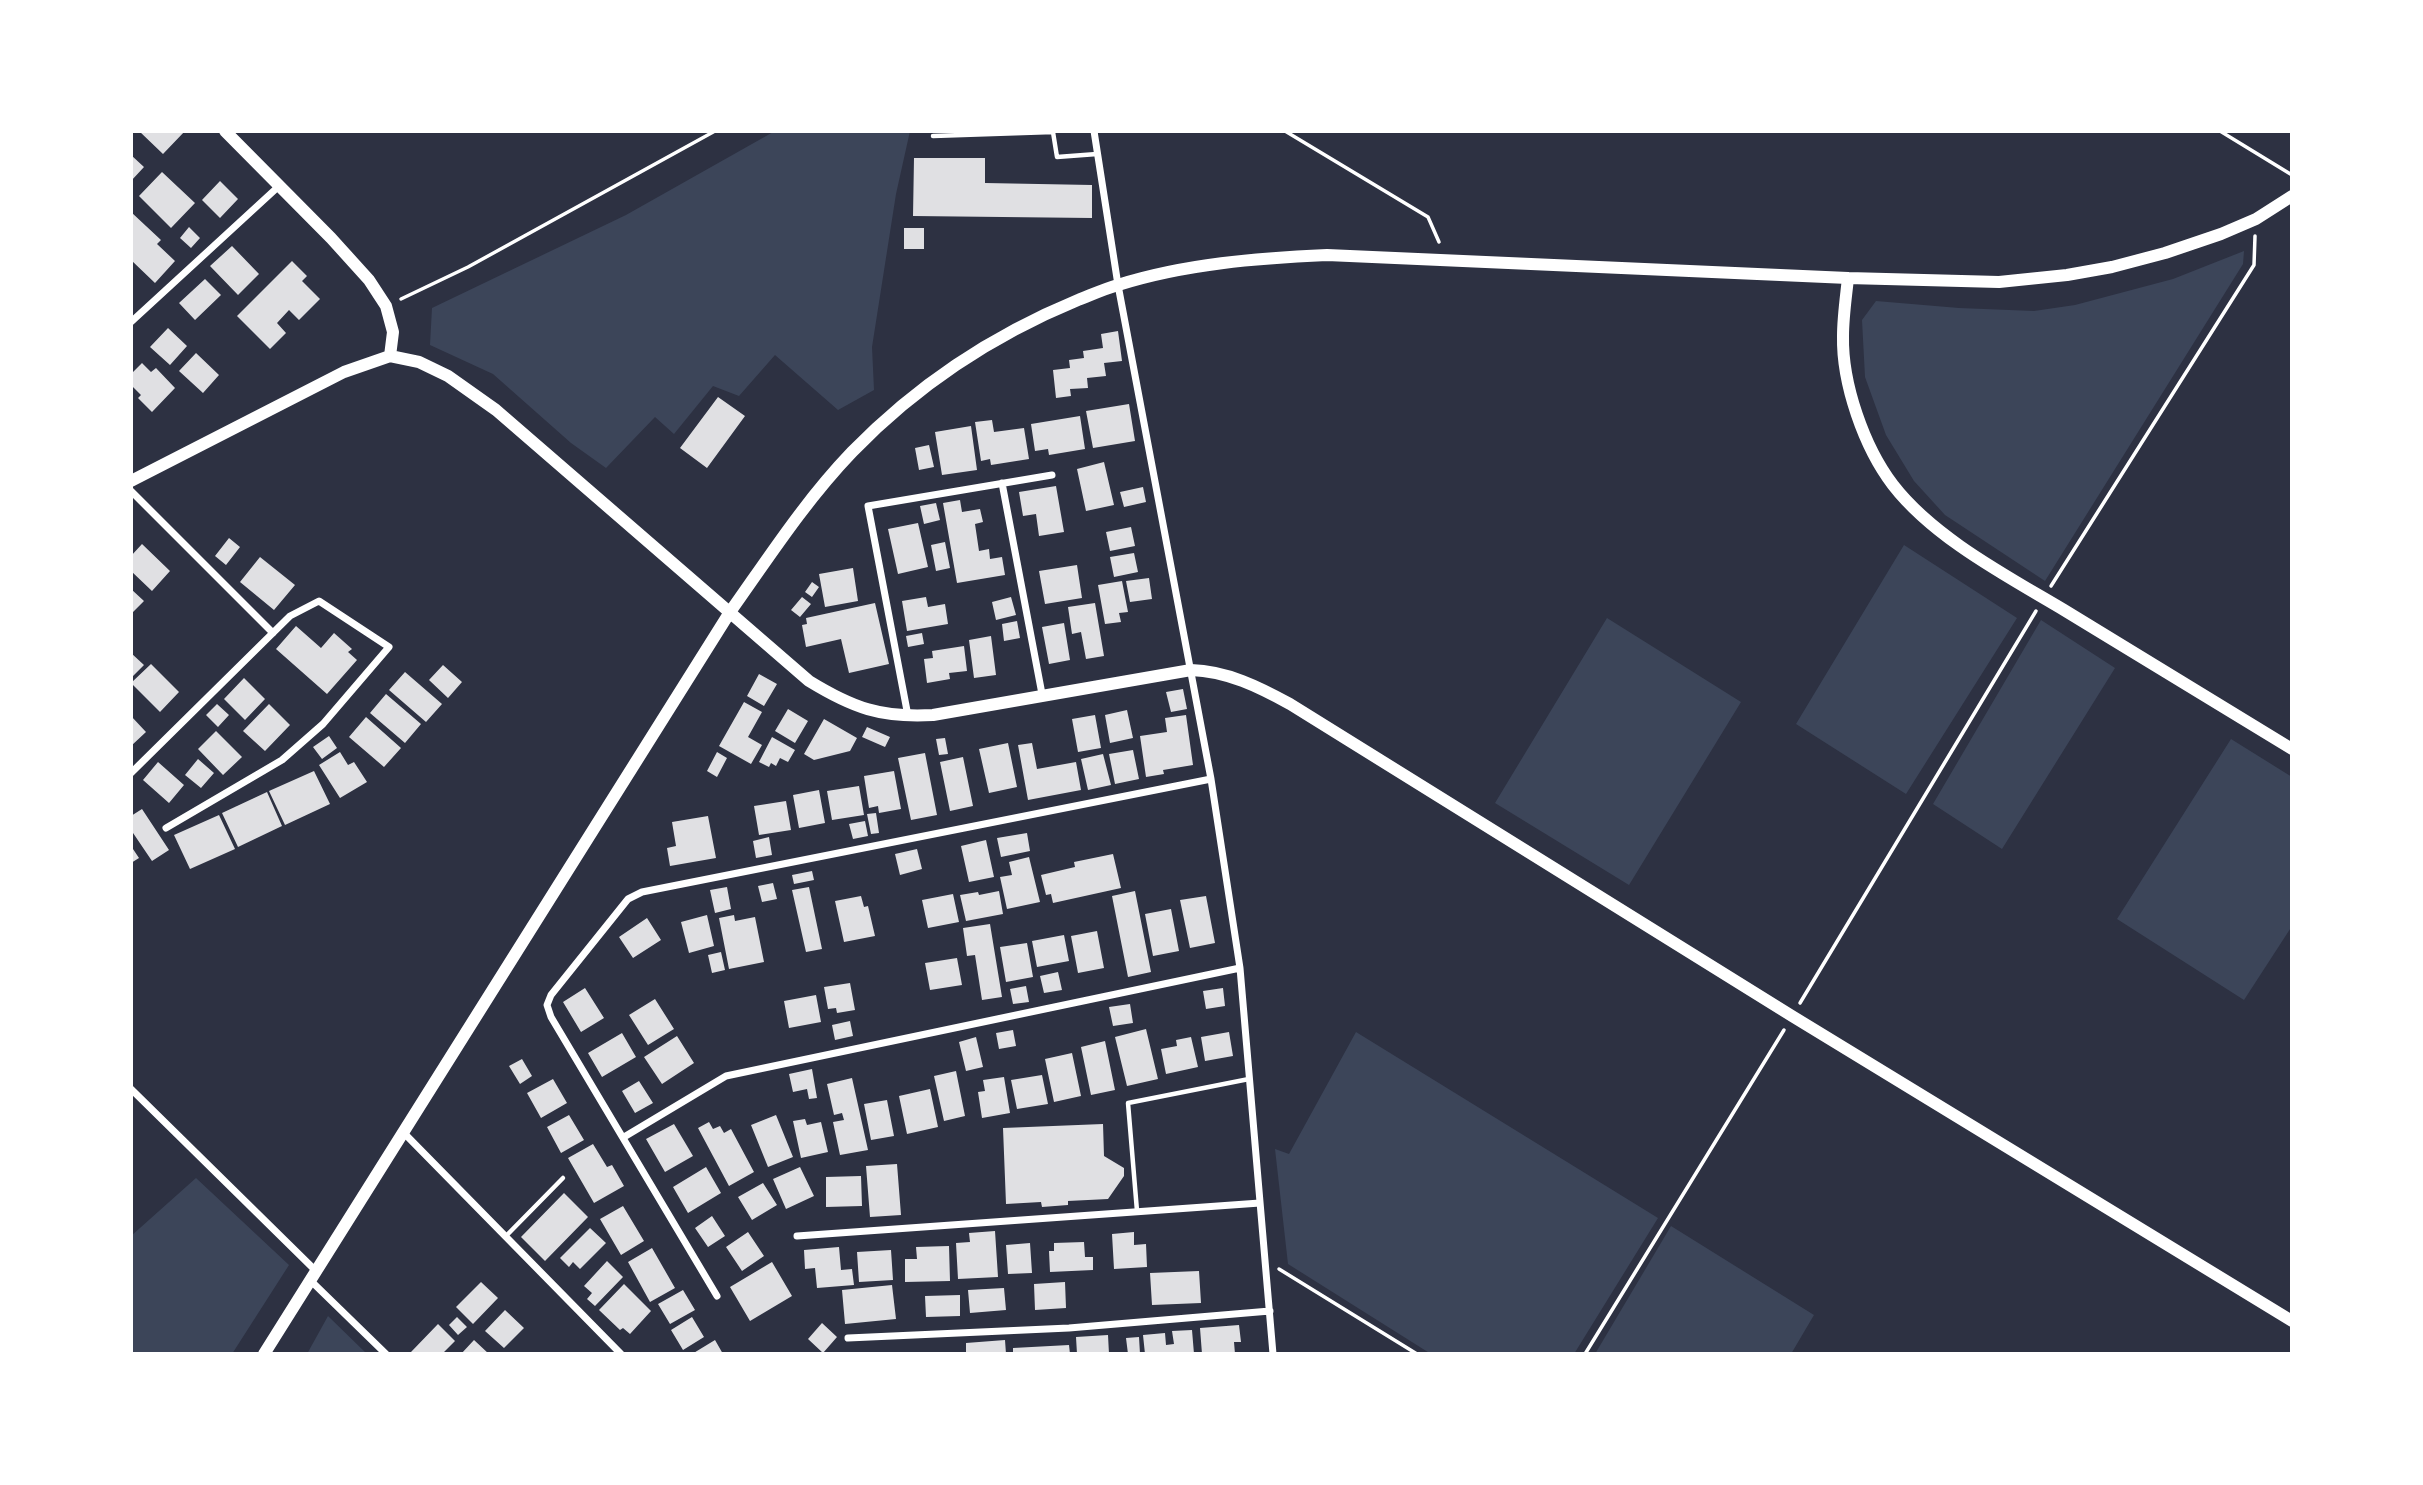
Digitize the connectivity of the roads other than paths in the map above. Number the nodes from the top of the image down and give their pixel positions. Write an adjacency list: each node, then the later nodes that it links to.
1 (225, 131): 5 (street)
2 (1094, 131): 4 (street)
3 (933, 136): 4 (lane)
4 (1097, 154): 8 (street)
5 (279, 186): 9 (street); 10 (street)
6 (2292, 196): 7 (street)
7 (1848, 278): 8 (street); 20 (street)
8 (1118, 285): 15 (street); 17 (street)
9 (131, 322)
10 (390, 356): 12 (street); 15 (street)
11 (1052, 475): 13 (street)
12 (131, 481)
13 (1002, 483): 18 (street); 19 (street)
14 (131, 491): 16 (street)
15 (730, 612): 19 (street); 27 (street)
16 (273, 633): 21 (street); 23 (street)
17 (1191, 670): 18 (street); 22 (street); 37 (street)
18 (1042, 694): 19 (street)
19 (908, 716)
20 (2292, 749)
21 (131, 773)
22 (1211, 779): 24 (street); 28 (street)
23 (166, 828)
24 (1240, 968): 25 (street); 28 (street)
25 (1249, 1079): 30 (street); 31 (lane)
26 (131, 1089): 34 (street)
27 (402, 1132): 32 (street); 34 (street)
28 (624, 1137): 35 (street)
29 (563, 1178): 32 (lane)
30 (1259, 1203): 31 (street); 36 (street)
31 (1137, 1212): 33 (street)
32 (506, 1236): 41 (street)
33 (797, 1236)
34 (313, 1275): 39 (street); 40 (street)
35 (717, 1296)
36 (1270, 1311): 38 (street); 42 (street)
37 (2292, 1321)
38 (848, 1338)
39 (264, 1354)
40 (386, 1354)
41 (621, 1354)
42 (1273, 1354)

